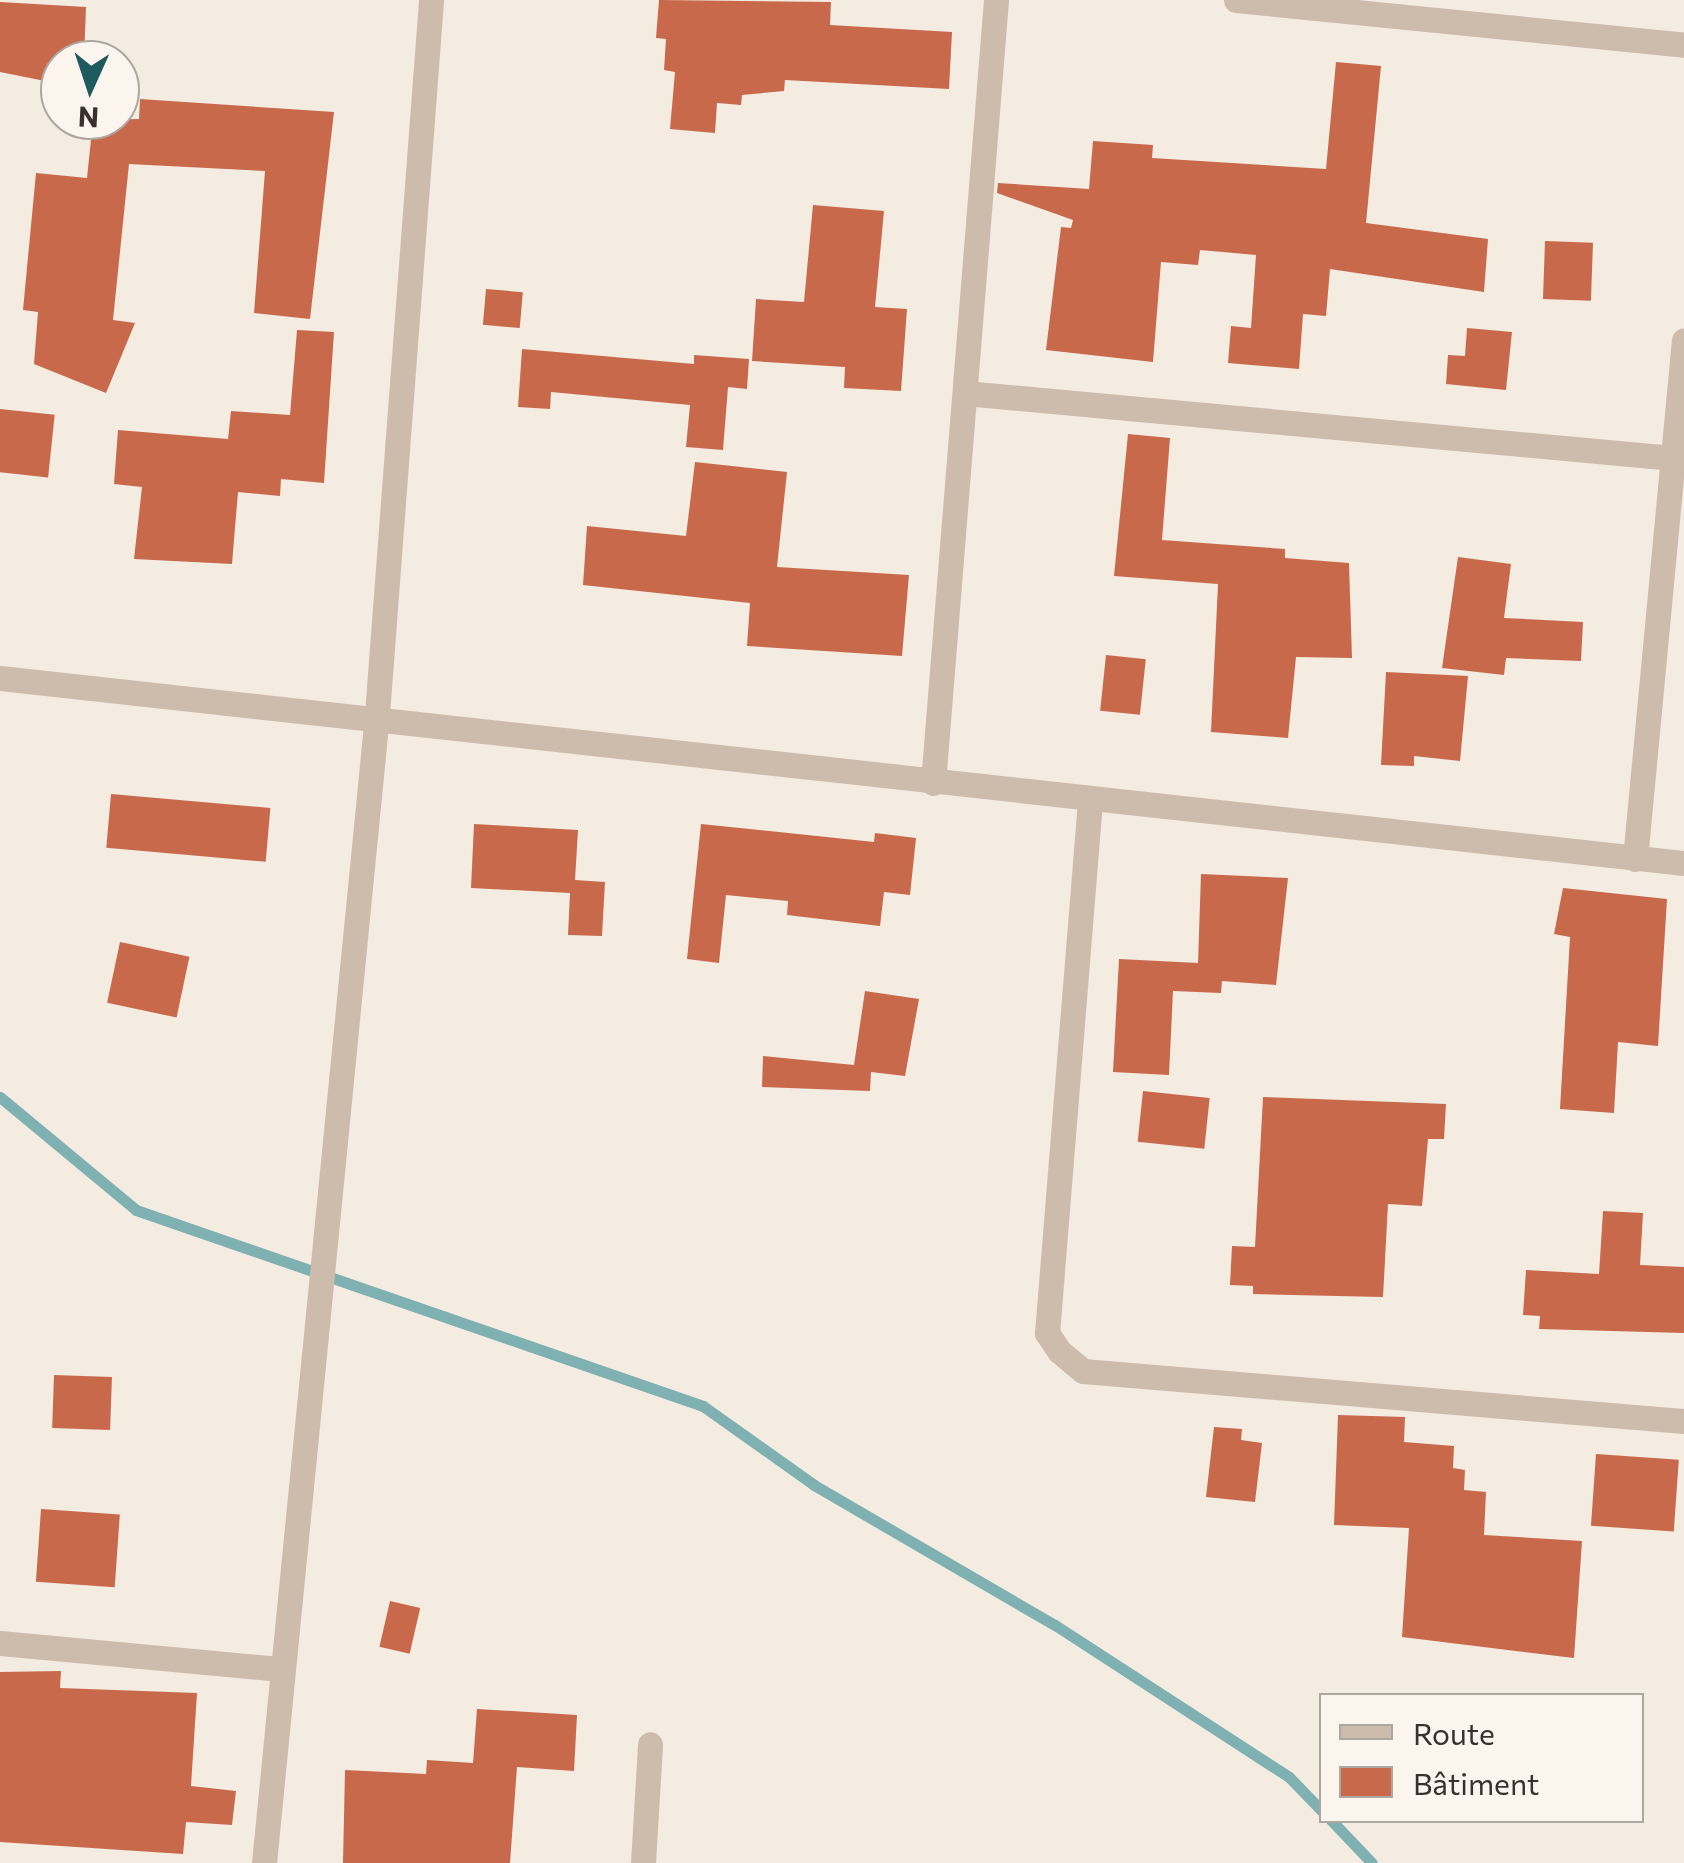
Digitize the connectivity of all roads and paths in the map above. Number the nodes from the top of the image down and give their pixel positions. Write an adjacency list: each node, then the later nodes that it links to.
1 (431, 0): 9 (street)
2 (996, 0): 6 (street)
3 (1236, 0): 4 (street)
4 (1684, 45)
5 (1684, 340): 7 (street)
6 (965, 393): 7 (street); 10 (street)
7 (1673, 458): 12 (street)
8 (0, 678): 9 (street)
9 (378, 714): 10 (street); 16 (street)
10 (933, 783): 11 (street)
11 (1090, 801): 12 (street); 14 (street)
12 (1636, 859): 13 (street)
13 (1684, 863)
14 (1684, 1421)
15 (0, 1643): 16 (street)
16 (279, 1669): 18 (street)
17 (650, 1744): 19 (street)
18 (264, 1863)
19 (643, 1863)

